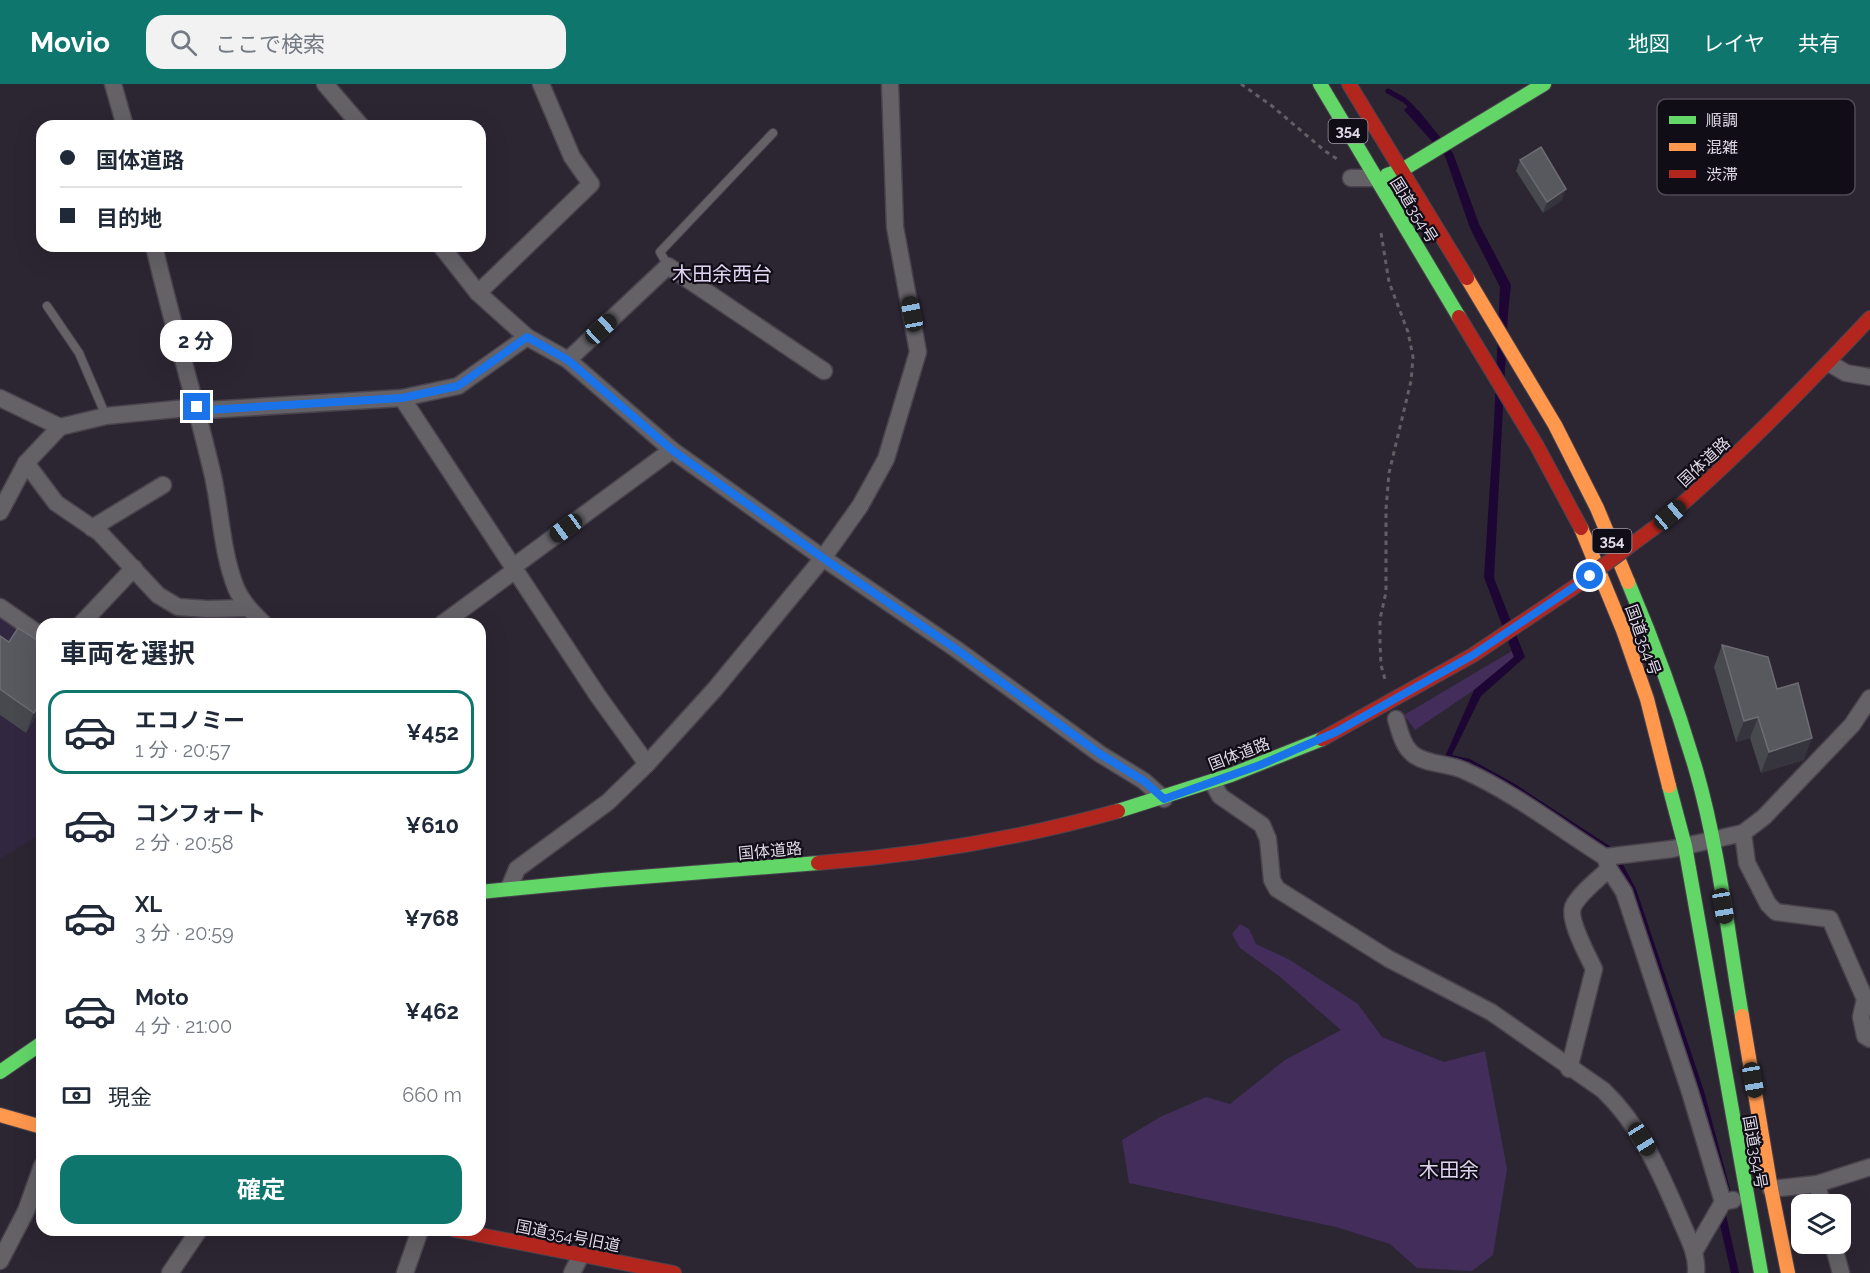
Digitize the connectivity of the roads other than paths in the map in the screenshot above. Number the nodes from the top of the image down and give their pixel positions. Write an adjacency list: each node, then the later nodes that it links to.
1 (113, 84): 8 (street)
2 (325, 84): 9 (street)
3 (541, 84): 17 (street)
4 (890, 84): 35 (street)
5 (1320, 84): 13 (main road, 国道354号 / 354)
6 (1350, 84): 11 (main road, 国道354号 / 354)
7 (1544, 84): 11 (main road)
8 (123, 120)
9 (356, 120)
10 (773, 133): 16 (lane)
11 (1402, 170): 13 (main road); 50 (main road, 国道354号 / 354)
12 (1351, 178): 13 (street)
13 (1375, 178): 51 (main road, 国道354号 / 354)
14 (156, 252): 27 (street)
15 (446, 252): 17 (street)
16 (668, 266): 21 (street); 23 (street)
17 (478, 293): 20 (street)
18 (47, 306): 28 (lane)
19 (1870, 318): 22 (main road, 国体道路)
20 (527, 337): 21 (street); 26 (street)
21 (568, 360): 30 (street)
22 (1828, 363): 24 (street); 47 (main road, 国体道路, bridge)
23 (824, 371)
24 (1870, 377)
25 (0, 398): 29 (street)
26 (402, 398): 27 (street); 36 (street)
27 (197, 407): 28 (street); 39 (street)
28 (106, 416): 29 (street)
29 (60, 427): 31 (street)
30 (672, 450): 35 (street); 36 (street)
31 (26, 463): 33 (street); 34 (street)
32 (163, 485): 34 (street)
33 (0, 512)
34 (92, 528): 37 (street)
35 (823, 558): 46 (street); 48 (street)
36 (513, 567): 42 (street); 46 (street)
37 (134, 568): 39 (street); 40 (street)
38 (0, 607): 43 (street)
39 (249, 608): 41 (street)
40 (87, 618)
41 (258, 618)
42 (450, 618)
43 (36, 632)
44 (1870, 698): 49 (street)
45 (1396, 719): 52 (street)
46 (647, 764): 53 (street)
47 (1213, 783): 48 (main road, 国体道路); 57 (street)
48 (1164, 799): 53 (main road, 国体道路)
49 (1743, 833): 50 (street); 55 (street)
50 (1712, 841): 51 (street); 64 (main road, 国道354号 / 354)
51 (1684, 846): 52 (street); 66 (main road, 国道354号 / 354)
52 (1607, 863): 57 (street); 67 (street)
53 (509, 888): 54 (main road, 国体道路)
54 (486, 891)
55 (1870, 1039)
56 (36, 1047): 58 (main road)
57 (1569, 1069): 71 (street)
58 (0, 1072)
59 (0, 1115): 60 (main road)
60 (36, 1125)
61 (1870, 1167): 63 (street)
62 (36, 1183): 74 (street)
63 (1817, 1184): 64 (street); 65 (street)
64 (1771, 1189): 81 (main road, 国道354号 / 354)
65 (1820, 1194)
66 (1746, 1196): 67 (street); 80 (main road, 国道354号 / 354)
67 (1723, 1202): 71 (street)
68 (486, 1235): 73 (main road, 国道354号旧道)
69 (195, 1236): 75 (street)
70 (418, 1236): 76 (street)
71 (1694, 1252): 79 (street)
72 (1835, 1254): 82 (street)
73 (581, 1255): 77 (street); 78 (main road, 国道354号旧道)
74 (0, 1261)
75 (170, 1273)
76 (405, 1273)
77 (572, 1273)
78 (674, 1273)
79 (1696, 1273)
80 (1761, 1273)
81 (1788, 1273)
82 (1840, 1273)

